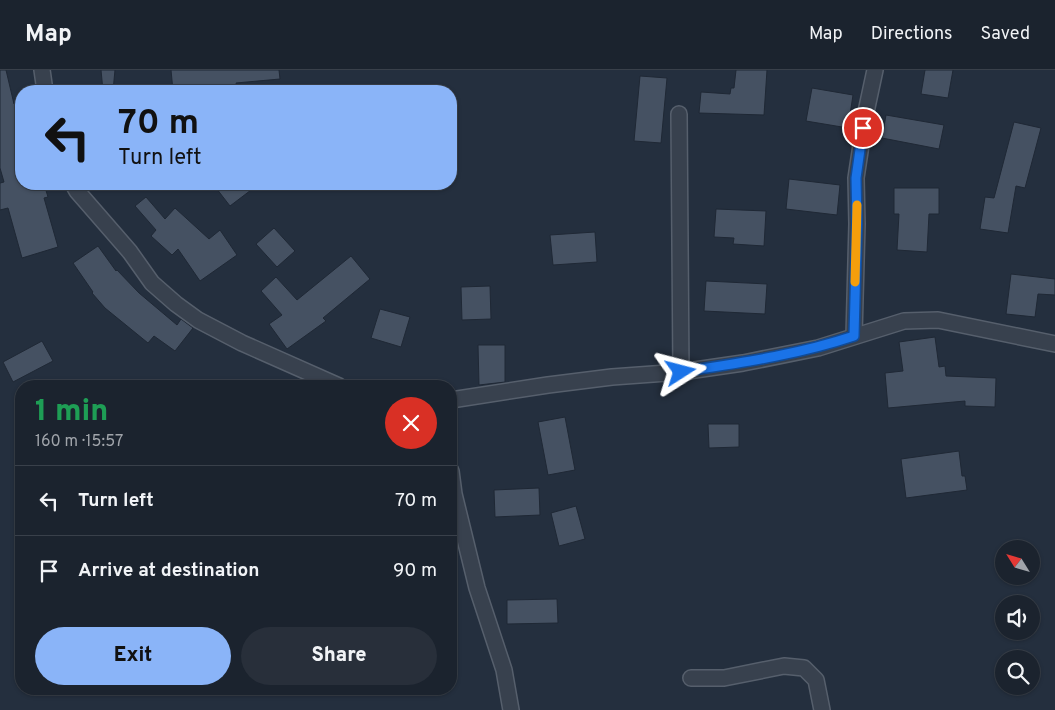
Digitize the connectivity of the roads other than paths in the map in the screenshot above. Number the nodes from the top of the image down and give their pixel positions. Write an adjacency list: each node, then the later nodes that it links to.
1 (42, 70): 3 (street)
2 (874, 70): 6 (street)
3 (44, 85)
4 (679, 114): 8 (street)
5 (76, 190): 9 (street)
6 (854, 336): 7 (street); 8 (street)
7 (1055, 344)
8 (681, 372): 10 (street)
9 (325, 380)
10 (457, 399)
11 (457, 507): 13 (street)
12 (691, 678): 14 (street)
13 (511, 710)
14 (822, 710)

